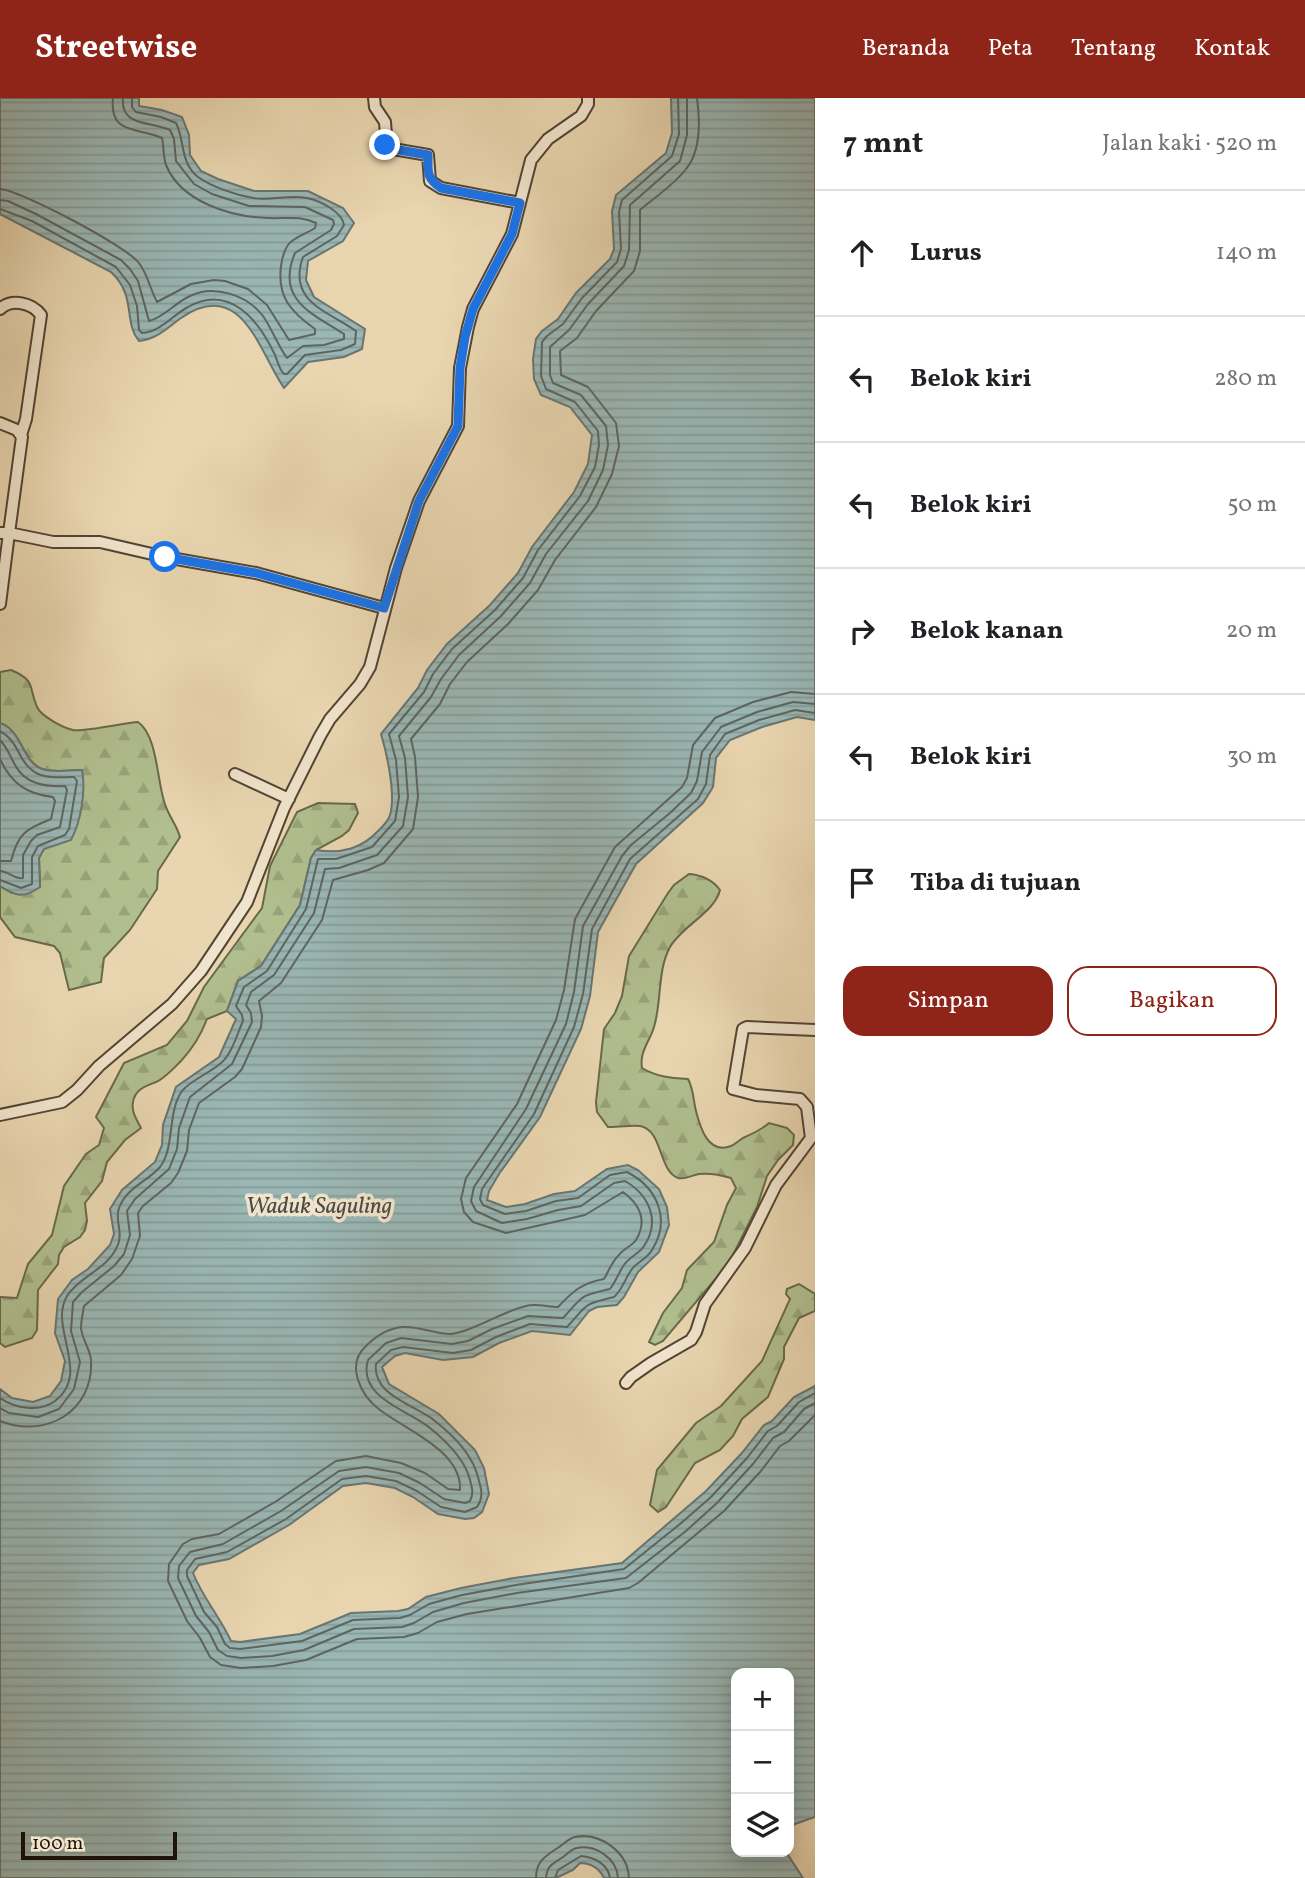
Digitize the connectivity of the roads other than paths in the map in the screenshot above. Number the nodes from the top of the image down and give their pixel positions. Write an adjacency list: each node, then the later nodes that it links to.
1 (374, 98): 3 (street)
2 (588, 98): 3 (street)
3 (520, 203): 9 (street)
4 (0, 309): 6 (street)
5 (0, 423): 6 (street)
6 (21, 435): 7 (street)
7 (5, 533): 8 (street); 9 (street)
8 (0, 604)
9 (384, 608): 11 (street)
10 (235, 774): 11 (street)
11 (289, 799): 13 (street)
12 (815, 1030): 14 (street)
13 (0, 1115)
14 (626, 1383)

